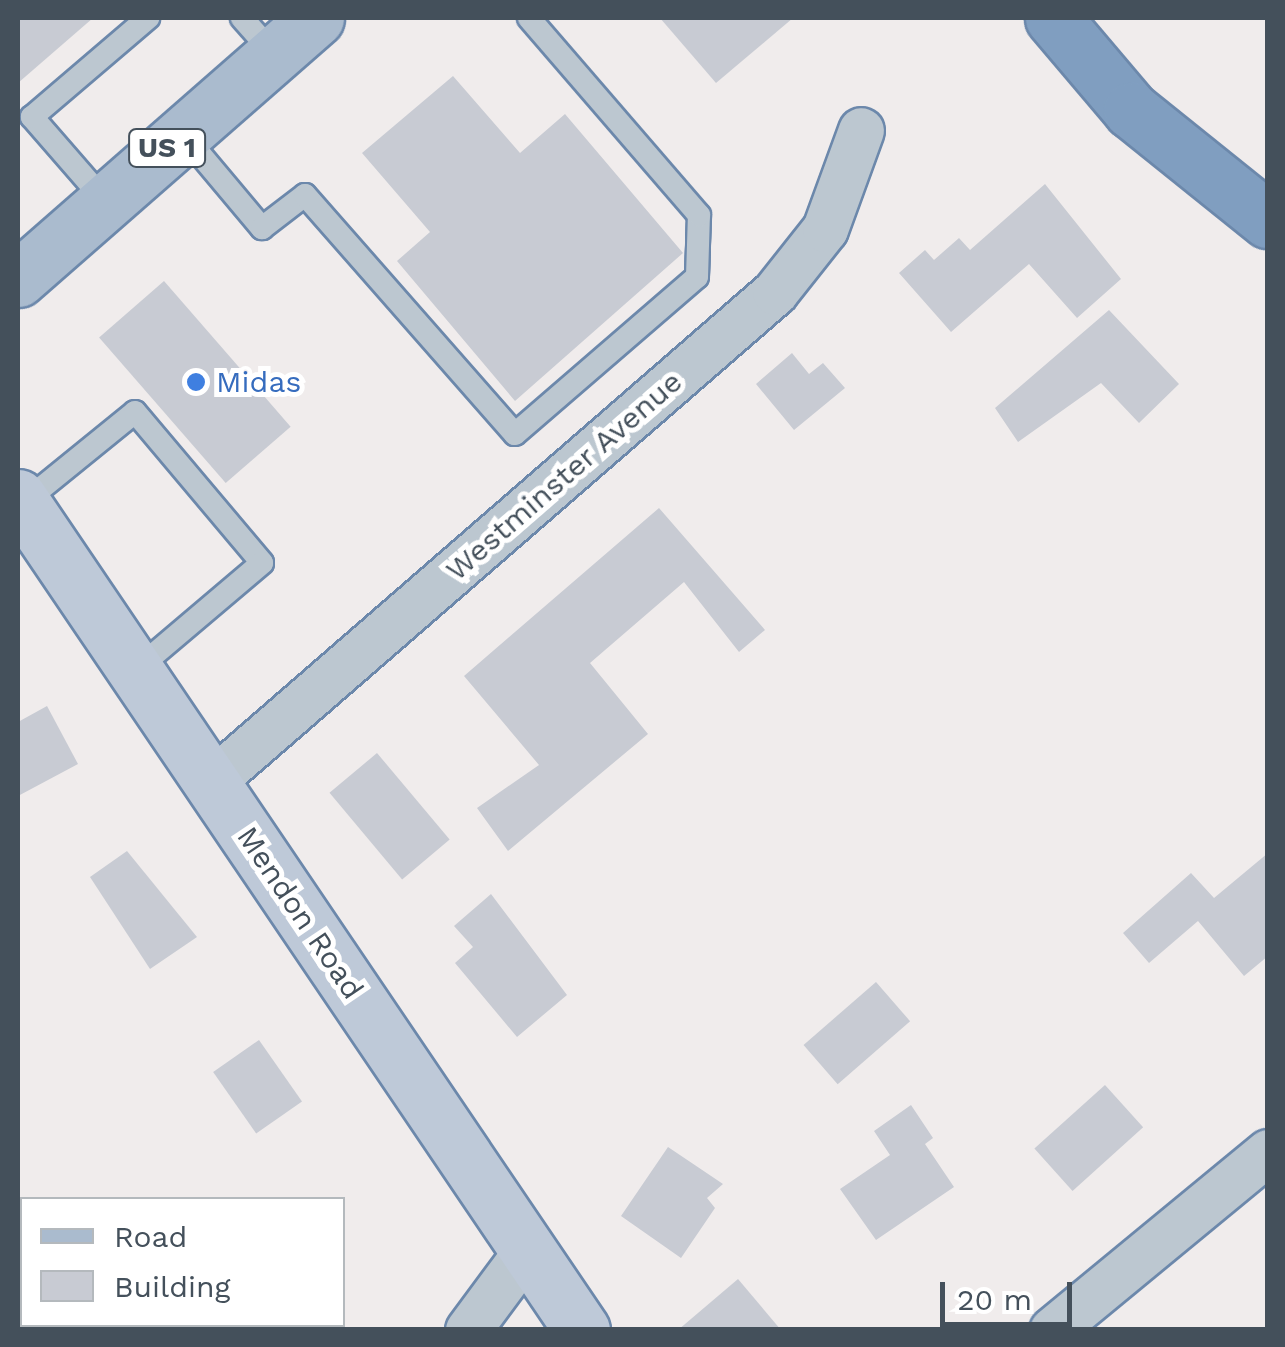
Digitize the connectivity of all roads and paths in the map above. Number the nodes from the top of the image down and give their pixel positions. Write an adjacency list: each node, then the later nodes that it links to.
1 (148, 18): 6 (lane)
2 (316, 18): 5 (main road, US 1)
3 (530, 18): 8 (lane)
4 (1053, 18): 10 (highway)
5 (258, 36): 8 (main road, US 1)
6 (25, 109): 9 (lane)
7 (861, 130): 14 (street, Westminster Avenue)
8 (183, 134): 9 (main road, US 1)
9 (106, 202): 11 (main road, US 1)
10 (1268, 220)
11 (18, 279)
12 (20, 500): 13 (street, Mendon Road); 13 (lane)
13 (136, 670): 14 (street, Mendon Road)
14 (211, 782): 16 (street, Mendon Road)
15 (1268, 1152): 19 (street)
16 (528, 1250): 17 (street); 18 (street, Mendon Road)
17 (468, 1330)
18 (582, 1330)
19 (1052, 1330)

